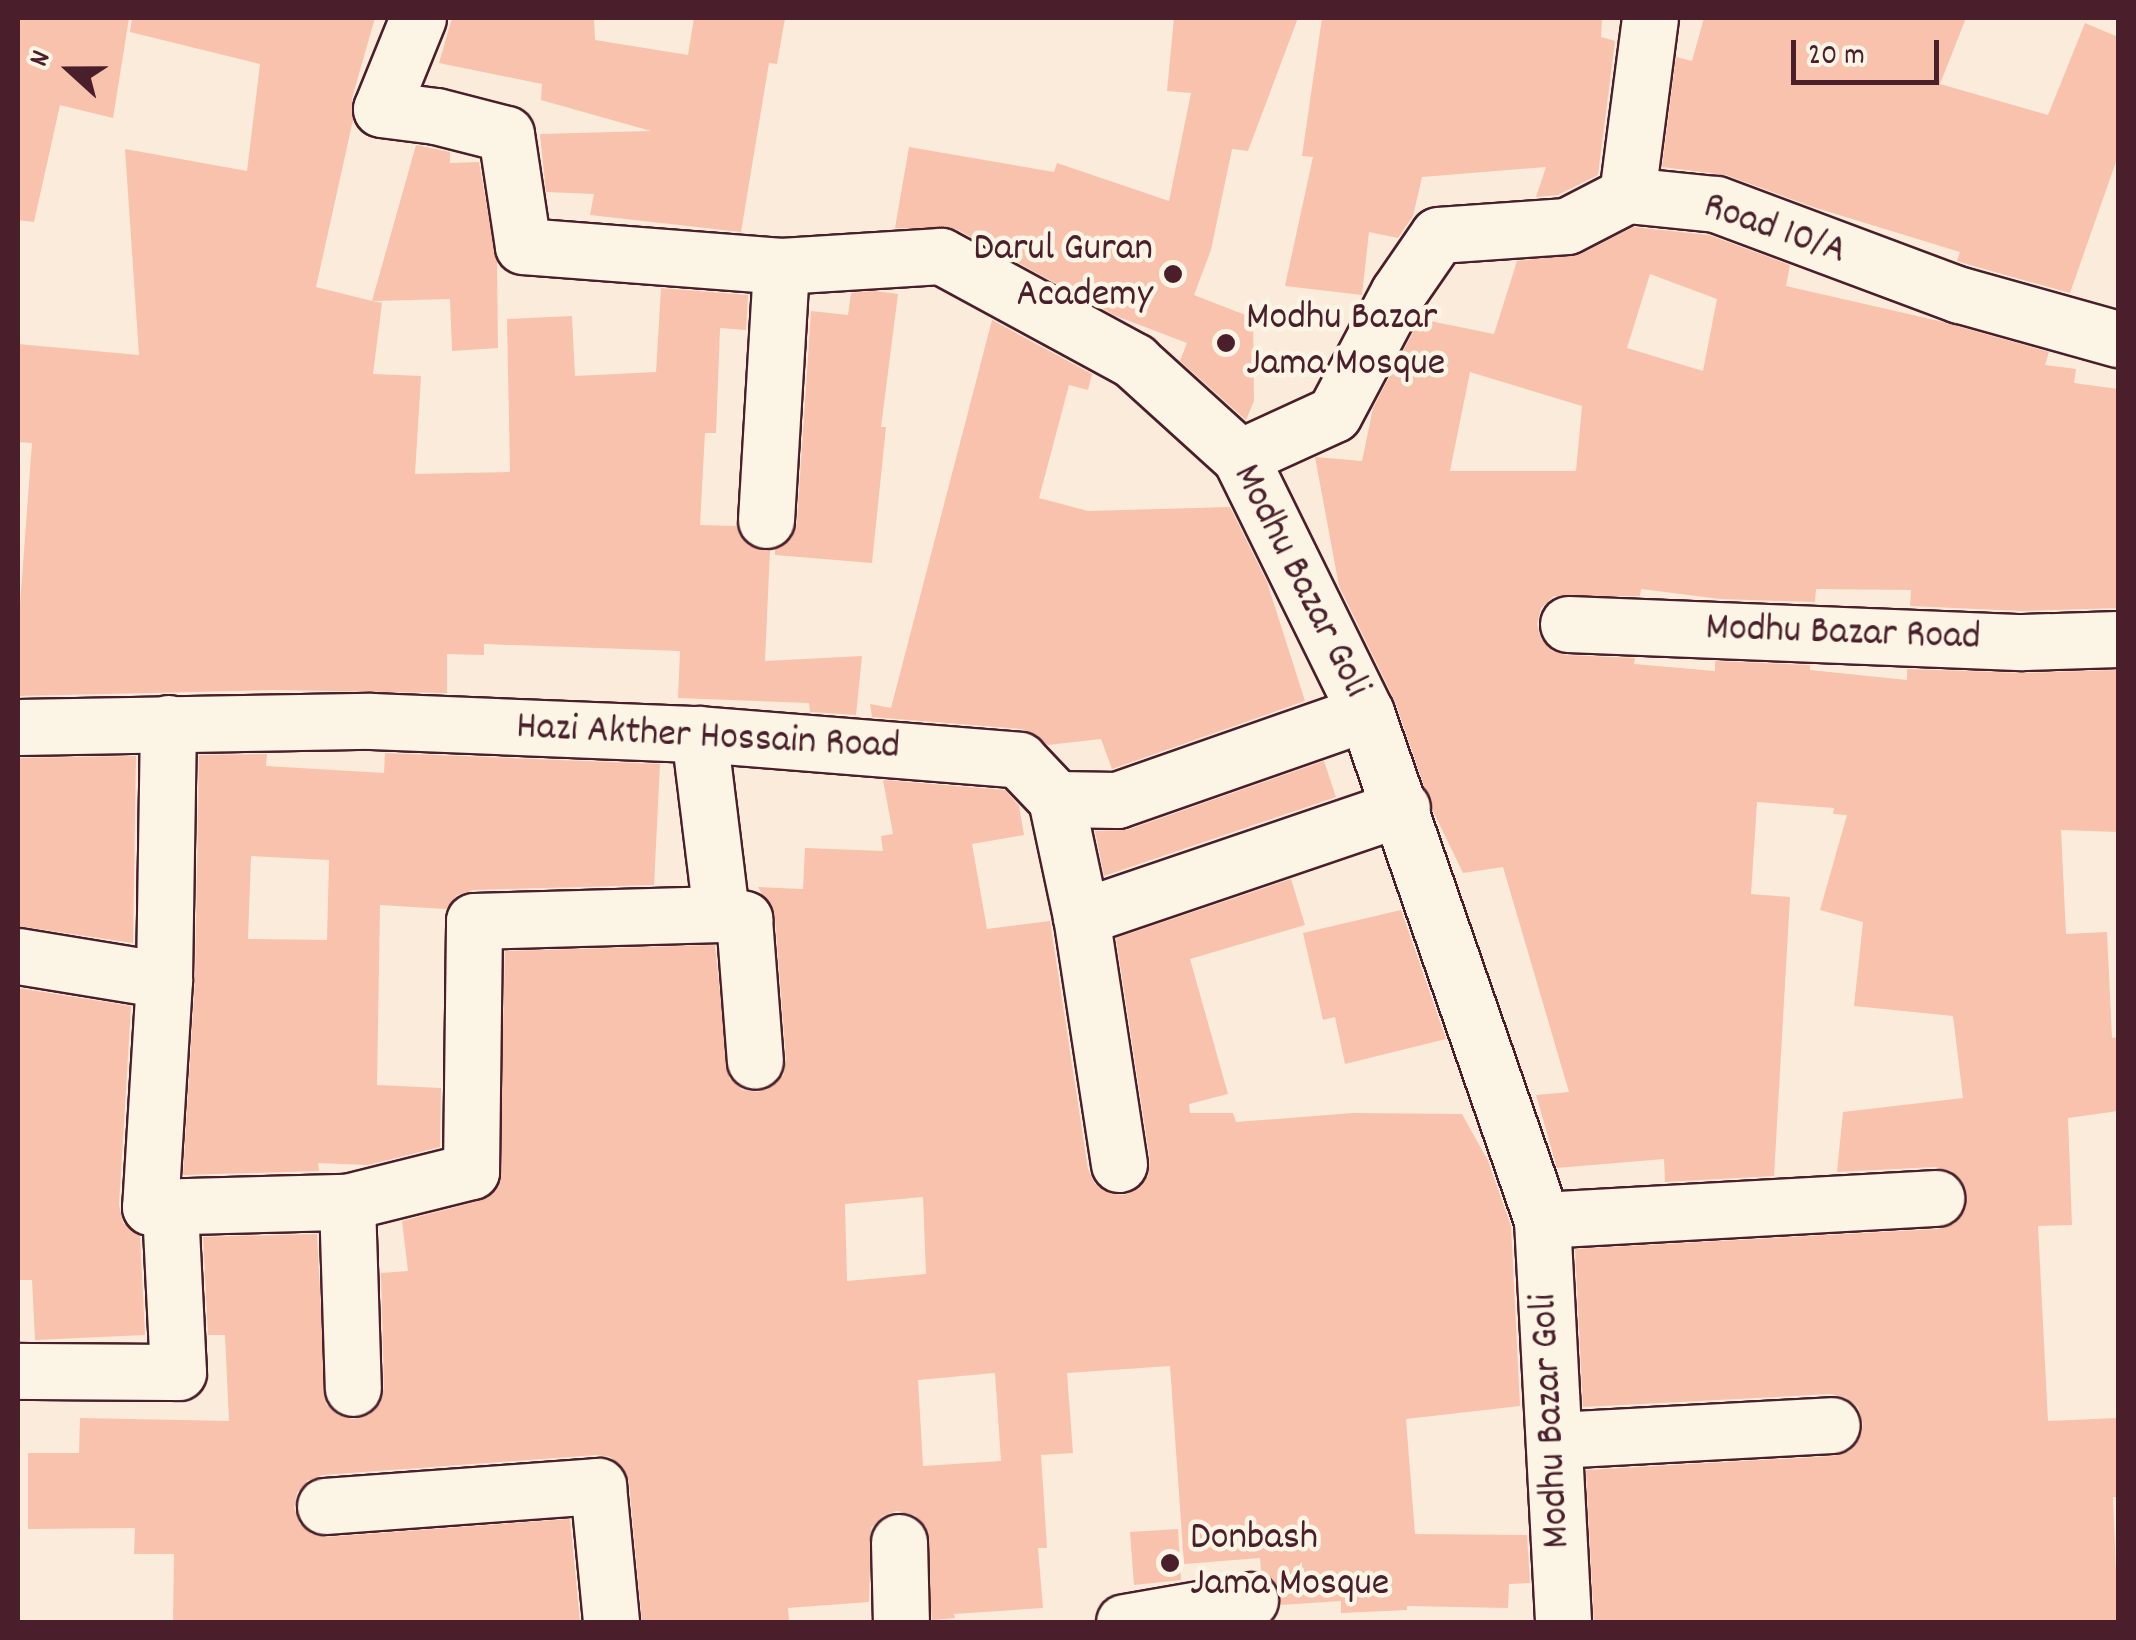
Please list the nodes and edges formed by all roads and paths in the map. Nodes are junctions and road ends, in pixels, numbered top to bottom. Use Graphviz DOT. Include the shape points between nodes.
graph roads {
  1 [pos="418,18"];
  2 [pos="1650,18"];
  3 [pos="1627,195"];
  4 [pos="782,266"];
  5 [pos="2118,339"];
  6 [pos="1240,458"];
  7 [pos="766,520"];
  8 [pos="1568,624"];
  9 [pos="2118,639"];
  10 [pos="1366,713"];
  11 [pos="168,723"];
  12 [pos="18,727"];
  13 [pos="699,734"];
  14 [pos="1056,798"];
  15 [pos="1402,808"];
  16 [pos="721,914"];
  17 [pos="1080,917"];
  18 [pos="18,956"];
  19 [pos="164,980"];
  20 [pos="755,1061"];
  21 [pos="1118,1164"];
  22 [pos="1936,1198"];
  23 [pos="348,1202"];
  24 [pos="170,1209"];
  25 [pos="1542,1220"];
  26 [pos="18,1372"];
  27 [pos="352,1388"];
  28 [pos="1832,1424"];
  29 [pos="1556,1440"];
  30 [pos="326,1506"];
  31 [pos="899,1542"];
  32 [pos="1250,1600"];
  33 [pos="611,1622"];
  34 [pos="901,1622"];
  35 [pos="1124,1622"];
  36 [pos="1563,1622"];
  1 -- 4 [label="street, Modhu Bazar Goli" via="381,109 506,134 523,246"];
  2 -- 3 [label="street"];
  3 -- 5 [label="street, Road 10/A" via="1716,204 1960,295"];
  3 -- 6 [label="street" via="1567,226 1438,235 1398,293 1334,414"];
  4 -- 6 [label="street, Modhu Bazar Goli" via="941,256 1134,361"];
  4 -- 7 [label="street"];
  6 -- 10 [label="street, Modhu Bazar Goli"];
  8 -- 9 [label="street, Modhu Bazar Road" via="2023,642"];
  10 -- 14 [label="street" via="1117,800"];
  10 -- 15 [label="street, Modhu Bazar Goli"];
  11 -- 12 [label="street, Hazi Akther Hossain Road"];
  11 -- 13 [label="street, Hazi Akther Hossain Road" via="371,721"];
  11 -- 19 [label="street"];
  13 -- 14 [label="street, Hazi Akther Hossain Road" via="1018,760"];
  13 -- 16 [label="street"];
  14 -- 17 [label="street"];
  15 -- 17 [label="street"];
  15 -- 25 [label="street, Modhu Bazar Goli"];
  16 -- 20 [label="street" via="744,919"];
  16 -- 23 [label="street" via="474,921 470,1171"];
  17 -- 21 [label="street"];
  18 -- 19 [label="street"];
  19 -- 24 [label="street" via="150,1206"];
  22 -- 25 [label="street"];
  23 -- 24 [label="street"];
  23 -- 27 [label="street"];
  24 -- 26 [label="street" via="178,1372"];
  25 -- 29 [label="street, Modhu Bazar Goli"];
  28 -- 29 [label="street"];
  29 -- 36 [label="street, Modhu Bazar Goli"];
  30 -- 33 [label="street" via="598,1486"];
  31 -- 34 [label="street"];
  32 -- 35 [label="street"];
}
